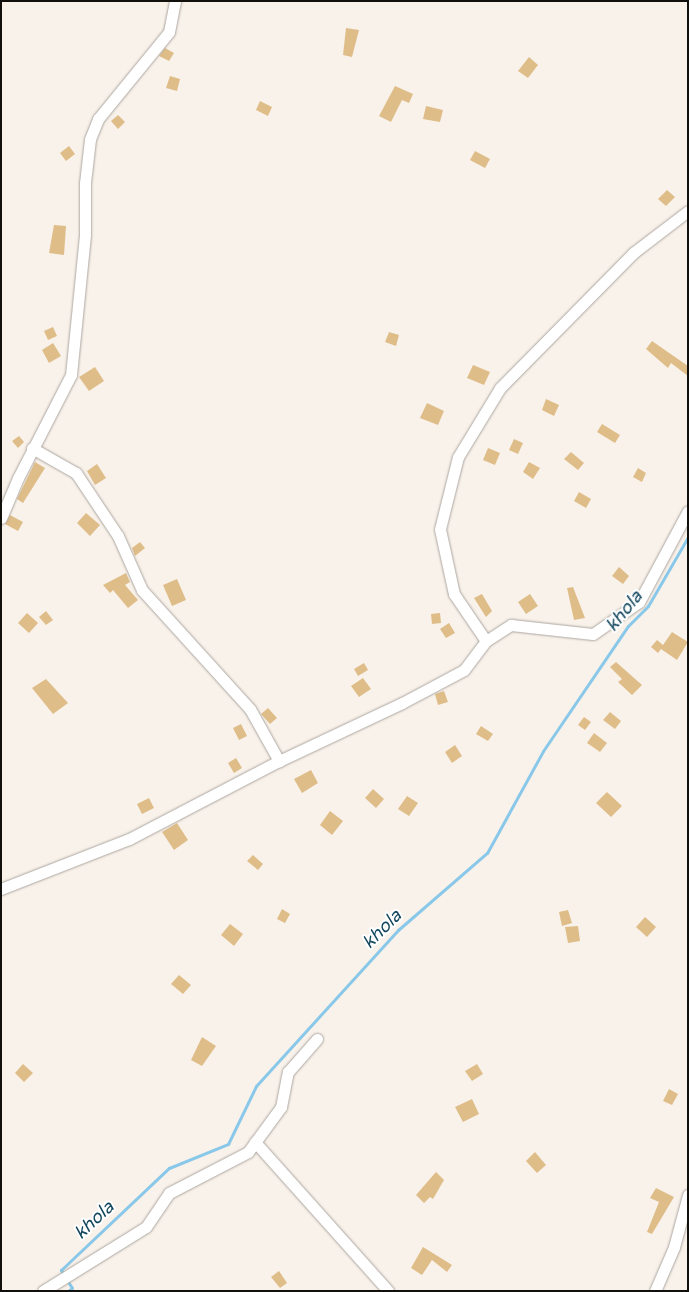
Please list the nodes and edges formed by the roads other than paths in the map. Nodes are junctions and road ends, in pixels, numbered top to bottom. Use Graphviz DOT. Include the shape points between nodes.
graph roads {
  1 [pos="175,1"];
  2 [pos="688,211"];
  3 [pos="32,448"];
  4 [pos="688,511"];
  5 [pos="1,518"];
  6 [pos="486,641"];
  7 [pos="279,761"];
  8 [pos="1,889"];
  9 [pos="317,1039"];
  10 [pos="255,1142"];
  11 [pos="688,1195"];
  12 [pos="43,1291"];
  13 [pos="388,1291"];
  14 [pos="655,1291"];
  1 -- 3 [label="street" via="169,32 98,119 90,140 72,375"];
  2 -- 6 [label="street" via="633,253 611,280 500,388 458,457 440,528 454,594"];
  3 -- 5 [label="street"];
  3 -- 7 [label="street" via="76,474 118,536 142,590 250,709"];
  4 -- 6 [label="street" via="639,602 593,634 511,625"];
  6 -- 7 [label="street" via="464,670"];
  7 -- 8 [label="street" via="129,839"];
  9 -- 10 [label="street" via="288,1072 281,1107"];
  10 -- 12 [label="street" via="248,1152 168,1193 146,1227"];
  10 -- 13 [label="street"];
  11 -- 14 [label="street" via="674,1247"];
}
